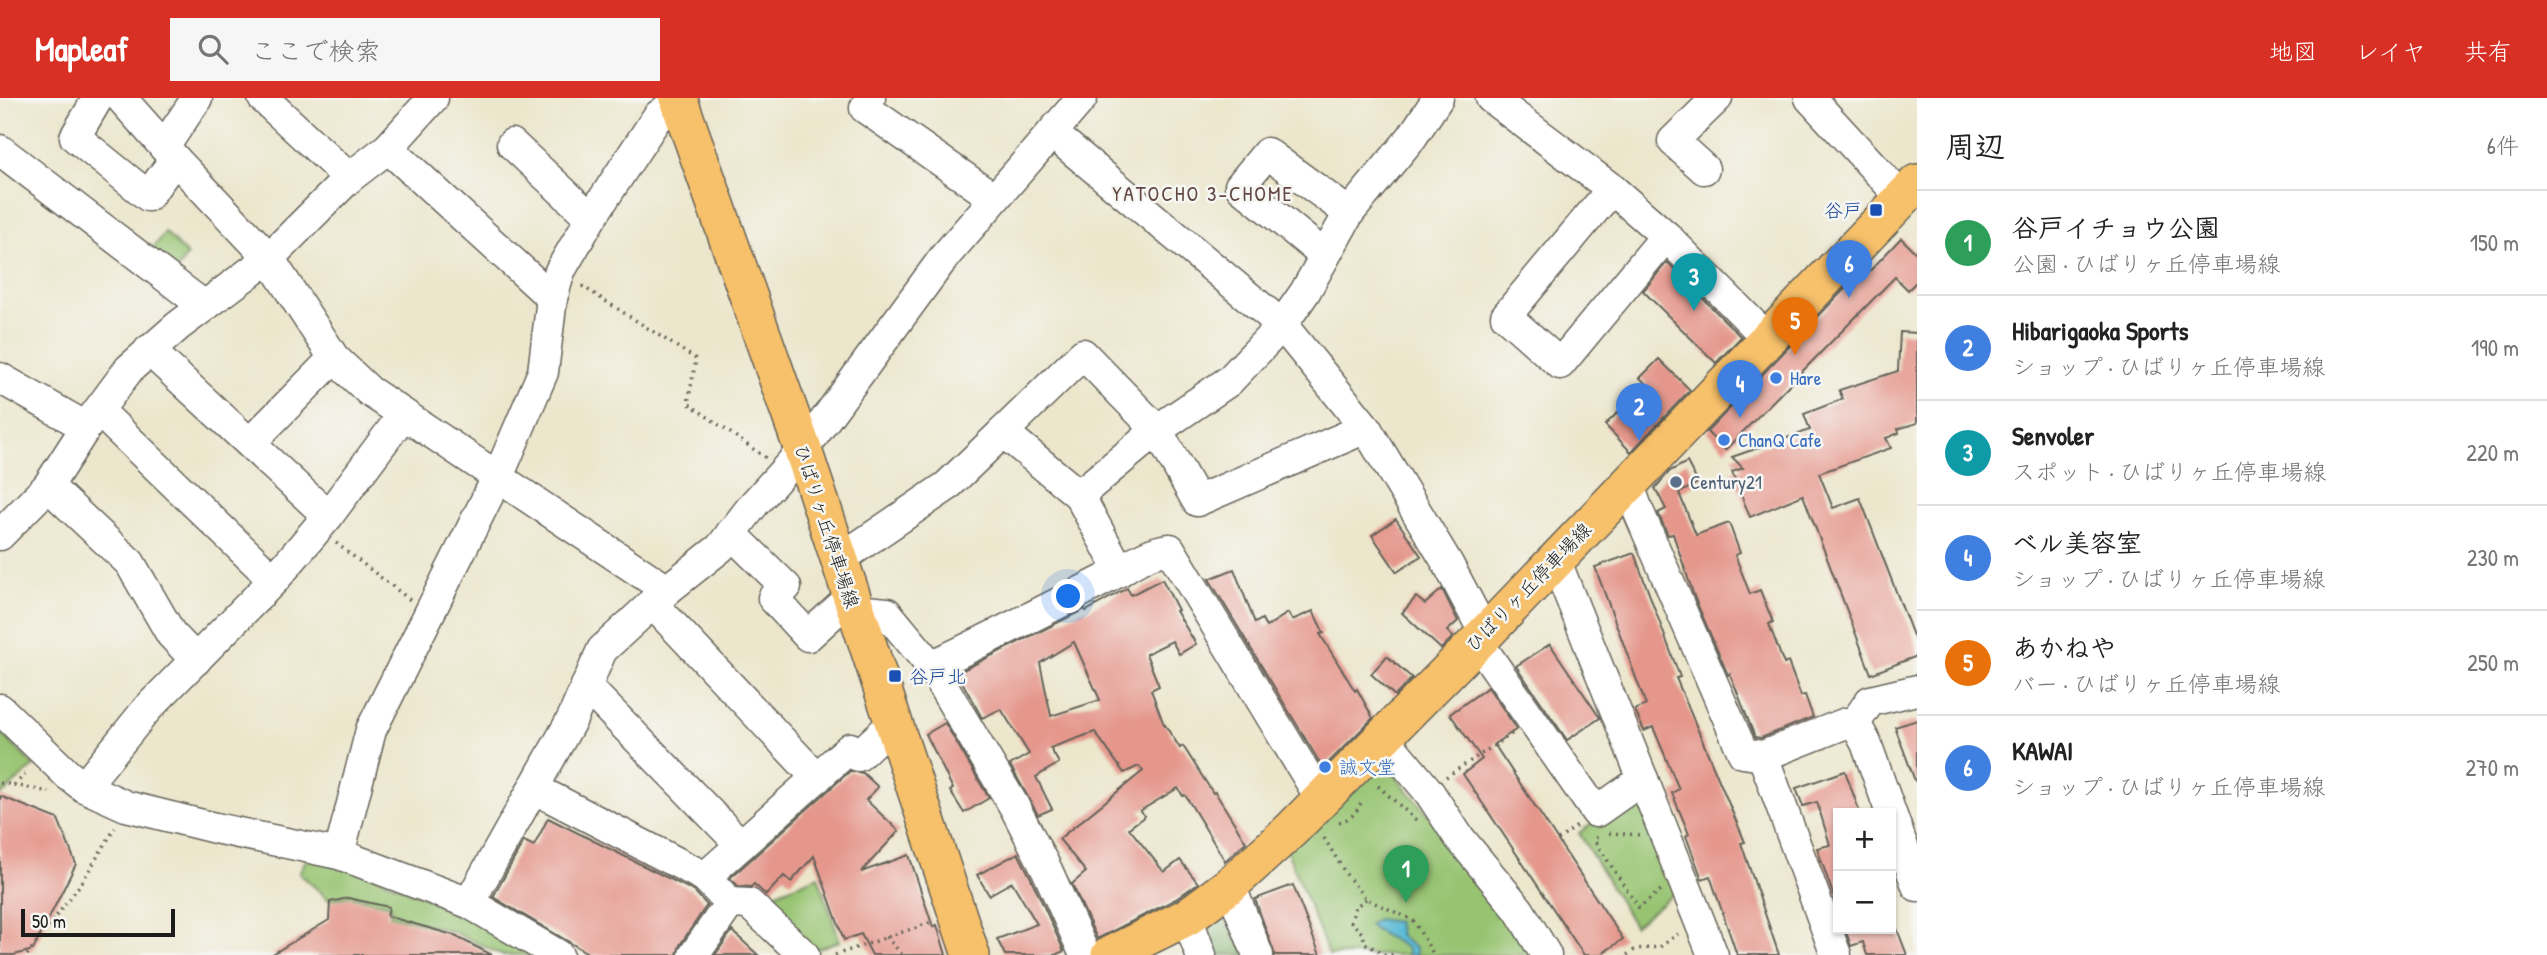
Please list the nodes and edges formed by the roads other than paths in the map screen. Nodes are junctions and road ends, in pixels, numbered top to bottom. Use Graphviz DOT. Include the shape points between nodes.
graph roads {
  1 [pos="98,98"];
  2 [pos="121,98"];
  3 [pos="197,98"];
  4 [pos="263,98"];
  5 [pos="433,98"];
  6 [pos="870,98"];
  7 [pos="1082,98"];
  8 [pos="1438,98"];
  9 [pos="1491,98"];
  10 [pos="1717,98"];
  11 [pos="1810,98"];
  12 [pos="680,99"];
  13 [pos="1052,133"];
  14 [pos="512,144"];
  15 [pos="388,148"];
  16 [pos="0,150"];
  17 [pos="169,153"];
  18 [pos="1704,169"];
  19 [pos="349,178"];
  20 [pos="1612,189"];
  21 [pos="1909,190"];
  22 [pos="994,198"];
  23 [pos="1349,213"];
  24 [pos="591,218"];
  25 [pos="1666,236"];
  26 [pos="1324,255"];
  27 [pos="269,258"];
  28 [pos="556,285"];
  29 [pos="204,306"];
  30 [pos="1282,325"];
  31 [pos="1767,338"];
  32 [pos="149,350"];
  33 [pos="334,358"];
  34 [pos="0,378"];
  35 [pos="403,415"];
  36 [pos="92,419"];
  37 [pos="1366,428"];
  38 [pos="1157,430"];
  39 [pos="1003,432"];
  40 [pos="250,443"];
  41 [pos="793,461"];
  42 [pos="496,478"];
  43 [pos="1628,482"];
  44 [pos="48,486"];
  45 [pos="1079,495"];
  46 [pos="322,522"];
  47 [pos="731,533"];
  48 [pos="0,535"];
  49 [pos="840,559"];
  50 [pos="1555,559"];
  51 [pos="1120,571"];
  52 [pos="274,580"];
  53 [pos="659,597"];
  54 [pos="853,603"];
  55 [pos="1481,638"];
  56 [pos="196,660"];
  57 [pos="931,666"];
  58 [pos="586,685"];
  59 [pos="1917,690"];
  60 [pos="0,709"];
  61 [pos="893,723"];
  62 [pos="1855,723"];
  63 [pos="1382,736"];
  64 [pos="1763,756"];
  65 [pos="817,778"];
  66 [pos="1643,779"];
  67 [pos="84,787"];
  68 [pos="533,788"];
  69 [pos="1321,800"];
  70 [pos="741,845"];
  71 [pos="339,854"];
  72 [pos="705,877"];
  73 [pos="1230,884"];
  74 [pos="1917,886"];
  75 [pos="469,903"];
  76 [pos="730,903"];
  77 [pos="1187,917"];
  78 [pos="558,955"];
  79 [pos="694,955"];
  80 [pos="804,955"];
  81 [pos="971,955"];
  82 [pos="1085,955"];
  83 [pos="1110,955"];
  84 [pos="1201,955"];
  85 [pos="1258,955"];
  86 [pos="1546,955"];
  87 [pos="1713,955"];
  88 [pos="1836,955"];
  1 -- 17 [label="street" via="75,137 148,196"];
  2 -- 17 [label="street"];
  3 -- 17 [label="street"];
  4 -- 19 [label="street"];
  5 -- 15 [label="street"];
  6 -- 22 [label="street" via="865,108"];
  7 -- 13 [label="street"];
  8 -- 23 [label="street"];
  9 -- 20 [label="street"];
  10 -- 18 [label="street" via="1673,141"];
  11 -- 21 [label="street"];
  12 -- 24 [label="street" via="658,116"];
  12 -- 41 [label="main road, ひばりヶ丘停車場線"];
  13 -- 22 [label="street"];
  13 -- 30 [label="street"];
  14 -- 24 [label="street"];
  15 -- 19 [label="street"];
  15 -- 28 [label="street"];
  16 -- 29 [label="street"];
  17 -- 27 [label="street"];
  19 -- 27 [label="street"];
  20 -- 25 [label="street"];
  20 -- 25 [label="street" via="1506,316 1560,364"];
  21 -- 31 [label="main road, ひばりヶ丘停車場線"];
  22 -- 41 [label="street" via="945,256"];
  23 -- 26 [label="street"];
  23 -- 26 [label="street" via="1268,153 1240,186"];
  24 -- 28 [label="street"];
  25 -- 31 [label="street"];
  26 -- 30 [label="street"];
  27 -- 29 [label="street"];
  27 -- 33 [label="street"];
  28 -- 42 [label="street" via="543,372"];
  29 -- 32 [label="street"];
  30 -- 37 [label="street"];
  30 -- 38 [label="street" via="1229,381"];
  31 -- 43 [label="main road, ひばりヶ丘停車場線"];
  32 -- 36 [label="street"];
  32 -- 40 [label="street"];
  33 -- 35 [label="street"];
  33 -- 40 [label="street"];
  34 -- 36 [label="street"];
  35 -- 42 [label="street"];
  35 -- 46 [label="street"];
  36 -- 44 [label="street"];
  36 -- 52 [label="street"];
  37 -- 38 [label="street" via="1197,501"];
  37 -- 55 [label="street" via="1448,564"];
  38 -- 39 [label="street" via="1083,354"];
  38 -- 45 [label="street"];
  39 -- 45 [label="street"];
  39 -- 49 [label="street" via="947,486"];
  40 -- 46 [label="street"];
  41 -- 47 [label="street"];
  41 -- 49 [label="main road, ひばりヶ丘停車場線"];
  42 -- 53 [label="street"];
  42 -- 71 [label="street" via="371,730"];
  43 -- 50 [label="main road, ひばりヶ丘停車場線"];
  43 -- 64 [label="street" via="1736,742 1743,753"];
  44 -- 48 [label="street"];
  44 -- 56 [label="street" via="130,563 171,634"];
  45 -- 51 [label="street"];
  46 -- 52 [label="street"];
  47 -- 53 [label="street" via="720,548"];
  47 -- 54 [label="street" via="786,587 773,598 808,636"];
  49 -- 54 [label="main road, ひばりヶ丘停車場線"];
  50 -- 55 [label="main road, ひばりヶ丘停車場線"];
  50 -- 66 [label="street"];
  51 -- 57 [label="street"];
  51 -- 69 [label="street" via="1156,550 1170,549"];
  52 -- 56 [label="street"];
  53 -- 58 [label="street" via="602,650"];
  53 -- 65 [label="street"];
  54 -- 57 [label="street" via="887,613"];
  54 -- 61 [label="main road, ひばりヶ丘停車場線"];
  55 -- 63 [label="main road, ひばりヶ丘停車場線"];
  55 -- 66 [label="street" via="1596,812"];
  56 -- 67 [label="street" via="147,709"];
  57 -- 82 [label="street" via="1014,806"];
  58 -- 68 [label="street"];
  58 -- 70 [label="street"];
  59 -- 62 [label="street" via="1870,701"];
  60 -- 67 [label="street"];
  61 -- 65 [label="street" via="859,756 850,748"];
  61 -- 81 [label="main road, ひばりヶ丘停車場線"];
  62 -- 64 [label="street"];
  62 -- 74 [label="street"];
  63 -- 69 [label="main road, ひばりヶ丘停車場線"];
  63 -- 86 [label="street" via="1519,910"];
  64 -- 88 [label="street"];
  65 -- 70 [label="street"];
  66 -- 87 [label="street"];
  67 -- 71 [label="street" via="126,806"];
  68 -- 72 [label="street"];
  68 -- 75 [label="street"];
  69 -- 73 [label="main road, ひばりヶ丘停車場線"];
  70 -- 72 [label="street"];
  71 -- 75 [label="street"];
  72 -- 76 [label="street"];
  73 -- 77 [label="main road, ひばりヶ丘停車場線"];
  73 -- 85 [label="street"];
  75 -- 78 [label="street"];
  76 -- 79 [label="street"];
  76 -- 80 [label="street" via="749,905"];
  77 -- 83 [label="main road, ひばりヶ丘停車場線"];
  77 -- 84 [label="street"];
}
